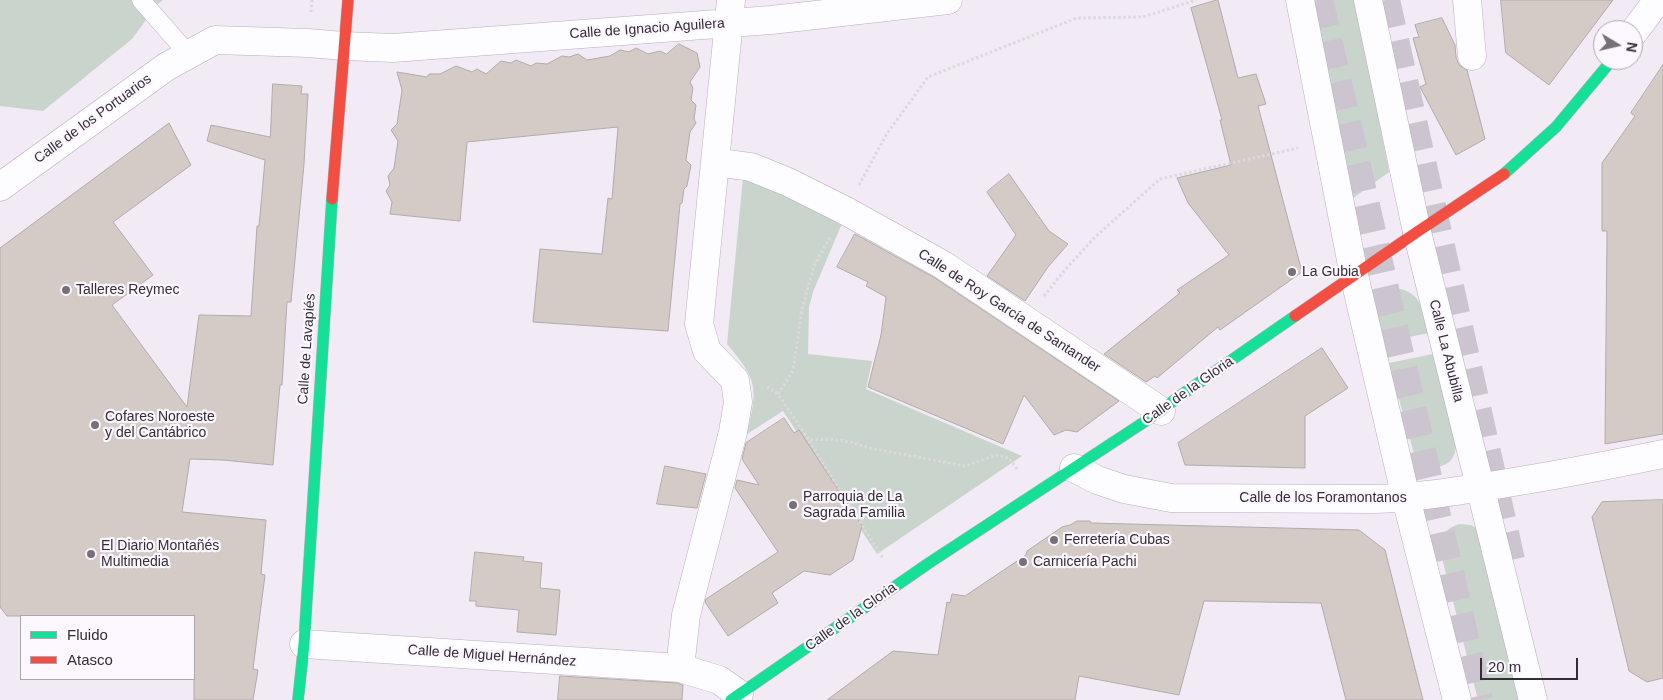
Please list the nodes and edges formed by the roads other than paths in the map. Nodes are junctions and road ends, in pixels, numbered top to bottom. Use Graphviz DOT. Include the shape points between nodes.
graph roads {
  1 [pos="141,0"];
  2 [pos="348,0"];
  3 [pos="948,0"];
  4 [pos="1300,0"];
  5 [pos="1368,0"];
  6 [pos="1468,0"];
  7 [pos="1658,0"];
  8 [pos="730,12"];
  9 [pos="1643,20"];
  10 [pos="344,46"];
  11 [pos="189,55"];
  12 [pos="1472,56"];
  13 [pos="1604,70"];
  14 [pos="715,162"];
  15 [pos="0,186"];
  16 [pos="1417,232"];
  17 [pos="1354,275"];
  18 [pos="1161,411"];
  19 [pos="1663,454"];
  20 [pos="1074,468"];
  21 [pos="1479,487"];
  22 [pos="1406,498"];
  23 [pos="304,644"];
  24 [pos="680,668"];
  25 [pos="735,697"];
  26 [pos="298,700"];
  27 [pos="1457,700"];
  28 [pos="1533,700"];
  1 -- 11 [label="lane"];
  2 -- 10 [label="street, Calle de Lavapiés"];
  3 -- 8 [label="street, Calle de Ignacio Aguilera"];
  4 -- 17 [label="street"];
  5 -- 16 [label="street, Calle La Abubilla"];
  6 -- 12 [label="street"];
  7 -- 9 [label="street"];
  8 -- 10 [label="street, Calle de Ignacio Aguilera" via="393,48"];
  8 -- 14 [label="street"];
  10 -- 11 [label="street, Calle de los Portuarios" via="215,40"];
  10 -- 23 [label="street, Calle de Lavapiés" via="330,211"];
  11 -- 15 [label="street, Calle de los Portuarios" via="166,67"];
  13 -- 16 [label="street, Calle de la Gloria" via="1556,127 1506,173"];
  14 -- 18 [label="street, Calle de Roy García de Santander" via="751,167 788,182 943,265"];
  14 -- 24 [label="street" via="699,324 707,351 734,380 738,402 686,615"];
  16 -- 17 [label="street, Calle de la Gloria"];
  16 -- 21 [label="street, Calle La Abubilla"];
  17 -- 18 [label="street, Calle de la Gloria"];
  17 -- 22 [label="street"];
  18 -- 20 [label="street, Calle de la Gloria"];
  19 -- 21 [label="street, Calle de los Foramontanos"];
  20 -- 22 [label="street, Calle de los Foramontanos" via="1096,480 1124,489 1171,498"];
  20 -- 25 [label="street, Calle de la Gloria"];
  21 -- 22 [label="street, Calle de los Foramontanos"];
  21 -- 28 [label="street, Calle La Abubilla"];
  22 -- 27 [label="street"];
  23 -- 24 [label="street, Calle de Miguel Hernández"];
  23 -- 26 [label="street, Calle de Lavapiés"];
  24 -- 25 [label="street, Calle de la Gloria" via="719,680"];
}
